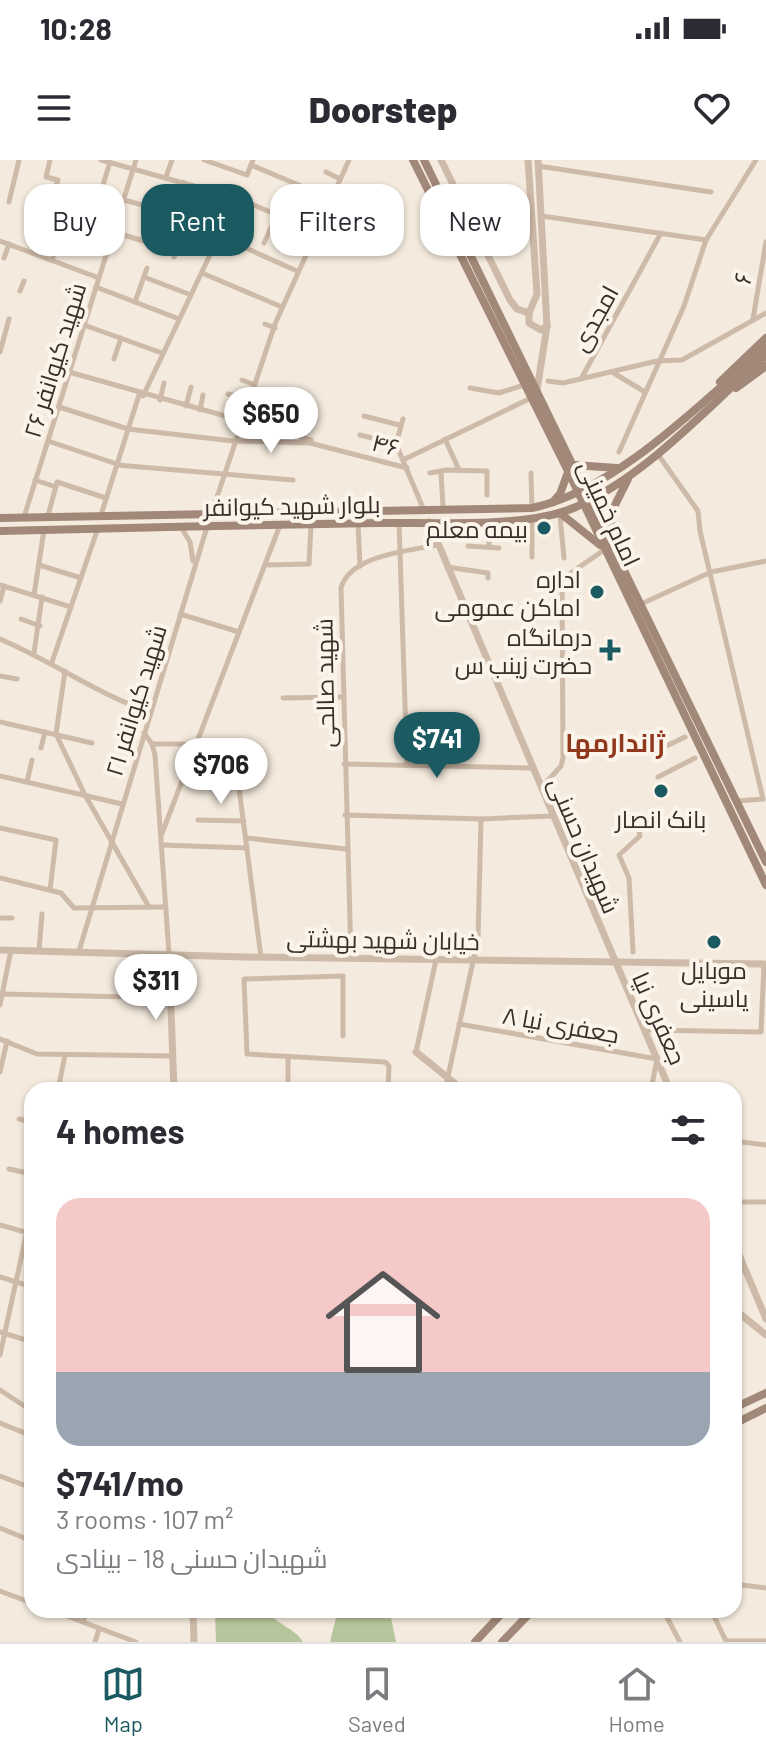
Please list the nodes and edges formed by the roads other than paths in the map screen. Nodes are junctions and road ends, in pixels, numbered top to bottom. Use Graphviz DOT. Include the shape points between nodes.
graph roads {
  1 [pos="19,160"];
  2 [pos="50,160"];
  3 [pos="101,160"];
  4 [pos="136,160"];
  5 [pos="172,160"];
  6 [pos="204,160"];
  7 [pos="349,160"];
  8 [pos="413,160"];
  9 [pos="424,160"];
  10 [pos="441,160"];
  11 [pos="528,160"];
  12 [pos="756,160"];
  13 [pos="110,162"];
  14 [pos="121,162"];
  15 [pos="252,162"];
  16 [pos="538,163"];
  17 [pos="134,168"];
  18 [pos="326,172"];
  19 [pos="166,177"];
  20 [pos="340,179"];
  21 [pos="183,182"];
  22 [pos="57,184"];
  23 [pos="103,184"];
  24 [pos="190,184"];
  25 [pos="297,184"];
  26 [pos="338,184"];
  27 [pos="711,192"];
  28 [pos="125,197"];
  29 [pos="9,202"];
  30 [pos="542,216"];
  31 [pos="270,230"];
  32 [pos="661,233"];
  33 [pos="706,240"];
  34 [pos="0,241"];
  35 [pos="766,242"];
  36 [pos="264,243"];
  37 [pos="9,244"];
  38 [pos="254,252"];
  39 [pos="53,256"];
  40 [pos="106,256"];
  41 [pos="210,256"];
  42 [pos="304,256"];
  43 [pos="4,258"];
  44 [pos="52,260"];
  45 [pos="147,268"];
  46 [pos="297,271"];
  47 [pos="202,273"];
  48 [pos="144,277"];
  49 [pos="99,278"];
  50 [pos="24,281"];
  51 [pos="96,287"];
  52 [pos="20,291"];
  53 [pos="191,295"];
  54 [pos="135,302"];
  55 [pos="282,307"];
  56 [pos="529,313"];
  57 [pos="766,313"];
  58 [pos="9,319"];
  59 [pos="179,319"];
  60 [pos="753,320"];
  61 [pos="265,324"];
  62 [pos="84,325"];
  63 [pos="3,326"];
  64 [pos="547,326"];
  65 [pos="275,328"];
  66 [pos="121,338"];
  67 [pos="766,338"];
  68 [pos="766,347"];
  69 [pos="0,352"];
  70 [pos="162,354"];
  71 [pos="766,356"];
  72 [pos="114,359"];
  73 [pos="657,361"];
  74 [pos="766,366"];
  75 [pos="610,371"];
  76 [pos="69,372"];
  77 [pos="581,379"];
  78 [pos="242,380"];
  79 [pos="548,381"];
  80 [pos="529,382"];
  81 [pos="164,383"];
  82 [pos="253,384"];
  83 [pos="191,387"];
  84 [pos="470,388"];
  85 [pos="645,392"];
  86 [pos="718,393"];
  87 [pos="228,394"];
  88 [pos="534,394"];
  89 [pos="141,395"];
  90 [pos="203,395"];
  91 [pos="248,399"];
  92 [pos="160,400"];
  93 [pos="186,406"];
  94 [pos="59,407"];
  95 [pos="200,410"];
  96 [pos="298,410"];
  97 [pos="364,416"];
  98 [pos="403,419"];
  99 [pos="240,420"];
  100 [pos="399,425"];
  101 [pos="128,429"];
  102 [pos="282,432"];
  103 [pos="360,435"];
  104 [pos="299,439"];
  105 [pos="445,439"];
  106 [pos="48,441"];
  107 [pos="233,441"];
  108 [pos="396,444"];
  109 [pos="619,452"];
  110 [pos="657,453"];
  111 [pos="403,460"];
  112 [pos="117,464"];
  113 [pos="407,468"];
  114 [pos="571,468"];
  115 [pos="622,468"];
  116 [pos="459,470"];
  117 [pos="441,472"];
  118 [pos="430,473"];
  119 [pos="531,473"];
  120 [pos="631,474"];
  121 [pos="222,476"];
  122 [pos="35,480"];
  123 [pos="293,480"];
  124 [pos="56,487"];
  125 [pos="582,491"];
  126 [pos="487,495"];
  127 [pos="106,498"];
  128 [pos="587,502"];
  129 [pos="551,504"];
  130 [pos="443,507"];
  131 [pos="423,508"];
  132 [pos="532,508"];
  133 [pos="212,512"];
  134 [pos="560,513"];
  135 [pos="101,515"];
  136 [pos="48,516"];
  137 [pos="24,517"];
  138 [pos="0,518"];
  139 [pos="532,518"];
  140 [pos="489,520"];
  141 [pos="399,522"];
  142 [pos="429,522"];
  143 [pos="358,523"];
  144 [pos="311,524"];
  145 [pos="281,525"];
  146 [pos="181,527"];
  147 [pos="207,527"];
  148 [pos="98,528"];
  149 [pos="44,530"];
  150 [pos="0,531"];
  151 [pos="608,538"];
  152 [pos="437,545"];
  153 [pos="468,546"];
  154 [pos="489,547"];
  155 [pos="499,548"];
  156 [pos="604,550"];
  157 [pos="400,553"];
  158 [pos="532,557"];
  159 [pos="564,558"];
  160 [pos="766,561"];
  161 [pos="39,565"];
  162 [pos="266,565"];
  163 [pos="360,566"];
  164 [pos="446,567"];
  165 [pos="193,570"];
  166 [pos="711,572"];
  167 [pos="81,578"];
  168 [pos="488,578"];
  169 [pos="2,586"];
  170 [pos="34,595"];
  171 [pos="42,597"];
  172 [pos="0,604"];
  173 [pos="640,605"];
  174 [pos="71,607"];
  175 [pos="180,614"];
  176 [pos="21,619"];
  177 [pos="40,626"];
  178 [pos="239,632"];
  179 [pos="0,639"];
  180 [pos="34,653"];
  181 [pos="52,662"];
  182 [pos="65,671"];
  183 [pos="0,676"];
  184 [pos="17,679"];
  185 [pos="342,697"];
  186 [pos="283,698"];
  187 [pos="150,712"];
  188 [pos="0,722"];
  189 [pos="45,732"];
  190 [pos="144,733"];
  191 [pos="56,734"];
  192 [pos="685,737"];
  193 [pos="92,743"];
  194 [pos="152,744"];
  195 [pos="184,744"];
  196 [pos="563,744"];
  197 [pos="588,744"];
  198 [pos="41,748"];
  199 [pos="195,748"];
  200 [pos="654,752"];
  201 [pos="695,758"];
  202 [pos="32,760"];
  203 [pos="344,764"];
  204 [pos="407,765"];
  205 [pos="531,768"];
  206 [pos="0,776"];
  207 [pos="658,777"];
  208 [pos="27,782"];
  209 [pos="540,789"];
  210 [pos="85,795"];
  211 [pos="765,799"];
  212 [pos="736,801"];
  213 [pos="122,804"];
  214 [pos="345,815"];
  215 [pos="551,816"];
  216 [pos="481,819"];
  217 [pos="198,820"];
  218 [pos="244,821"];
  219 [pos="638,824"];
  220 [pos="0,828"];
  221 [pos="161,836"];
  222 [pos="246,838"];
  223 [pos="111,841"];
  224 [pos="162,845"];
  225 [pos="247,848"];
  226 [pos="346,849"];
  227 [pos="766,862"];
  228 [pos="0,878"];
  229 [pos="766,885"];
  230 [pos="50,890"];
  231 [pos="149,907"];
  232 [pos="165,907"];
  233 [pos="92,909"];
  234 [pos="42,914"];
  235 [pos="0,918"];
  236 [pos="12,918"];
  237 [pos="0,950"];
  238 [pos="11,950"];
  239 [pos="39,950"];
  240 [pos="79,951"];
  241 [pos="633,952"];
  242 [pos="169,954"];
  243 [pos="261,957"];
  244 [pos="347,958"];
  245 [pos="436,959"];
  246 [pos="472,960"];
  247 [pos="613,962"];
  248 [pos="765,964"];
  249 [pos="343,976"];
  250 [pos="3,994"];
  251 [pos="171,998"];
  252 [pos="0,1005"];
  253 [pos="459,1024"];
  254 [pos="644,1030"];
  255 [pos="343,1036"];
  256 [pos="4,1040"];
  257 [pos="416,1052"];
  258 [pos="65,1055"];
  259 [pos="173,1056"];
  260 [pos="288,1059"];
  261 [pos="657,1059"];
  262 [pos="0,1072"];
  263 [pos="448,1078"];
  264 [pos="60,1082"];
  265 [pos="174,1082"];
  266 [pos="288,1082"];
  267 [pos="388,1082"];
  268 [pos="447,1082"];
  269 [pos="453,1082"];
  270 [pos="653,1082"];
  271 [pos="667,1082"];
  272 [pos="19,1119"];
  273 [pos="24,1120"];
  274 [pos="742,1142"];
  275 [pos="766,1145"];
  276 [pos="9,1169"];
  277 [pos="24,1172"];
  278 [pos="743,1202"];
  279 [pos="766,1202"];
  280 [pos="0,1225"];
  281 [pos="24,1232"];
  282 [pos="24,1251"];
  283 [pos="742,1262"];
  284 [pos="0,1277"];
  285 [pos="16,1281"];
  286 [pos="24,1284"];
  287 [pos="742,1316"];
  288 [pos="766,1319"];
  289 [pos="2,1332"];
  290 [pos="766,1335"];
  291 [pos="24,1339"];
  292 [pos="0,1355"];
  293 [pos="0,1390"];
  294 [pos="765,1393"];
  295 [pos="742,1404"];
  296 [pos="24,1406"];
  297 [pos="766,1408"];
  298 [pos="742,1420"];
  299 [pos="0,1423"];
  300 [pos="24,1433"];
  301 [pos="0,1476"];
  302 [pos="24,1485"];
  303 [pos="0,1528"];
  304 [pos="24,1538"];
  305 [pos="742,1585"];
  306 [pos="766,1588"];
  307 [pos="0,1591"];
  308 [pos="24,1600"];
  309 [pos="72,1618"];
  310 [pos="84,1618"];
  311 [pos="193,1618"];
  312 [pos="498,1618"];
  313 [pos="525,1618"];
  314 [pos="667,1618"];
  315 [pos="715,1618"];
  316 [pos="83,1622"];
  317 [pos="99,1629"];
  318 [pos="726,1641"];
  319 [pos="766,1641"];
  320 [pos="95,1642"];
  321 [pos="136,1642"];
  322 [pos="194,1642"];
  323 [pos="475,1642"];
  324 [pos="502,1642"];
  325 [pos="680,1642"];
  1 -- 29 [label="street"];
  2 -- 22 [label="street" via="46,177 58,180"];
  3 -- 13 [label="street"];
  4 -- 17 [label="street, شهید کیوانفر ۲۶"];
  5 -- 19 [label="street"];
  6 -- 15 [label="street" via="247,175"];
  7 -- 20 [label="street"];
  8 -- 80 [label="main road, امام خمینی"];
  9 -- 80 [label="main road, امام خمینی"];
  10 -- 56 [label="street" via="510,300"];
  11 -- 56 [label="street" via="537,294"];
  12 -- 33 [label="street"];
  13 -- 14 [label="street"];
  13 -- 23 [label="street"];
  14 -- 17 [label="street"];
  15 -- 25 [label="street"];
  16 -- 27 [label="street"];
  16 -- 30 [label="street"];
  17 -- 19 [label="street"];
  17 -- 28 [label="street, شهید کیوانفر ۲۶"];
  18 -- 20 [label="street"];
  19 -- 21 [label="street"];
  20 -- 26 [label="street"];
  21 -- 24 [label="street"];
  30 -- 32 [label="street"];
  30 -- 64 [label="street"];
  31 -- 36 [label="street"];
  32 -- 33 [label="street"];
  32 -- 77 [label="street, امجدی"];
  33 -- 73 [label="street" via="684,306"];
  34 -- 37 [label="street"];
  35 -- 60 [label="street, ۶"];
  37 -- 43 [label="street"];
  37 -- 44 [label="street"];
  38 -- 46 [label="street"];
  39 -- 44 [label="street"];
  40 -- 49 [label="street, شهید کیوانفر ۲۶"];
  41 -- 47 [label="street"];
  42 -- 46 [label="street"];
  44 -- 49 [label="street"];
  45 -- 48 [label="street"];
  46 -- 55 [label="street"];
  47 -- 53 [label="street"];
  47 -- 55 [label="street"];
  48 -- 53 [label="street"];
  48 -- 54 [label="street"];
  49 -- 51 [label="street, شهید کیوانفر ۲۶"];
  50 -- 52 [label="street"];
  51 -- 54 [label="street"];
  51 -- 62 [label="street, شهید کیوانفر ۲۶"];
  53 -- 59 [label="street"];
  54 -- 59 [label="street"];
  55 -- 65 [label="street"];
  56 -- 64 [label="street" via="534,328"];
  57 -- 60 [label="street"];
  58 -- 63 [label="street"];
  59 -- 70 [label="street"];
  60 -- 73 [label="street" via="682,360"];
  61 -- 65 [label="street"];
  62 -- 66 [label="street"];
  62 -- 76 [label="street, شهید کیوانفر ۲۶"];
  63 -- 69 [label="street"];
  64 -- 88 [label="street"];
  65 -- 82 [label="street"];
  66 -- 70 [label="street"];
  66 -- 72 [label="street"];
  67 -- 86 [label="main road" via="726,373"];
  68 -- 86 [label="main road"];
  70 -- 89 [label="street"];
  71 -- 86 [label="main road"];
  73 -- 75 [label="street"];
  73 -- 85 [label="street"];
  74 -- 86 [label="main road"];
  75 -- 77 [label="street"];
  75 -- 85 [label="street"];
  76 -- 89 [label="street"];
  76 -- 94 [label="street, شهید کیوانفر ۲۶"];
  77 -- 79 [label="street"];
  78 -- 82 [label="street"];
  80 -- 84 [label="street" via="499,393"];
  80 -- 88 [label="main road, امام خمینی"];
  81 -- 92 [label="street"];
  82 -- 91 [label="street"];
  83 -- 93 [label="street"];
  85 -- 109 [label="street"];
  86 -- 110 [label="main road, بلوار شهید کیوانفر"];
  86 -- 115 [label="main road, بلوار شهید کیوانفر"];
  87 -- 91 [label="street"];
  88 -- 105 [label="street"];
  88 -- 114 [label="main road, امام خمینی"];
  89 -- 92 [label="street"];
  89 -- 101 [label="street"];
  90 -- 95 [label="street"];
  91 -- 99 [label="street"];
  92 -- 93 [label="street"];
  93 -- 95 [label="street"];
  94 -- 101 [label="street"];
  94 -- 106 [label="street, شهید کیوانفر ۲۶"];
  95 -- 99 [label="street"];
  96 -- 102 [label="street" via="288,407"];
  97 -- 100 [label="street"];
  98 -- 100 [label="street"];
  99 -- 102 [label="street"];
  99 -- 107 [label="street"];
  100 -- 108 [label="street"];
  101 -- 107 [label="street"];
  101 -- 112 [label="street"];
  102 -- 104 [label="street"];
  103 -- 108 [label="street"];
  104 -- 107 [label="street"];
  104 -- 113 [label="street, ۴۶"];
  105 -- 111 [label="street"];
  105 -- 116 [label="street"];
  106 -- 112 [label="street"];
  106 -- 122 [label="street, شهید کیوانفر ۲۶"];
  107 -- 121 [label="street"];
  108 -- 111 [label="street"];
  110 -- 120 [label="main road, بلوار شهید کیوانفر"];
  110 -- 166 [label="street" via="698,511"];
  111 -- 113 [label="street"];
  112 -- 121 [label="street"];
  112 -- 127 [label="street"];
  113 -- 131 [label="street"];
  114 -- 115 [label="main road"];
  114 -- 125 [label="main road, امام خمینی"];
  114 -- 129 [label="main road"];
  115 -- 125 [label="main road, بلوار شهید کیوانفر"];
  116 -- 117 [label="street"];
  116 -- 126 [label="street" via="487,471"];
  117 -- 118 [label="street"];
  117 -- 130 [label="street"];
  119 -- 132 [label="street"];
  120 -- 128 [label="main road, بلوار شهید کیوانفر"];
  120 -- 151 [label="main road" via="614,507"];
  121 -- 123 [label="street"];
  121 -- 133 [label="street"];
  122 -- 124 [label="street"];
  122 -- 137 [label="street, شهید کیوانفر ۲۶"];
  124 -- 127 [label="street" via="57,482"];
  124 -- 136 [label="street"];
  125 -- 128 [label="main road, امام خمینی"];
  125 -- 129 [label="main road, بلوار شهید کیوانفر"];
  127 -- 135 [label="street"];
  128 -- 134 [label="main road, بلوار شهید کیوانفر"];
  128 -- 151 [label="main road, امام خمینی"];
  128 -- 156 [label="main road, امام خمینی"];
  129 -- 132 [label="main road, بلوار شهید کیوانفر"];
  130 -- 131 [label="main road, بلوار شهید کیوانفر"];
  130 -- 132 [label="main road, بلوار شهید کیوانفر"];
  131 -- 133 [label="main road, بلوار شهید کیوانفر"];
  131 -- 142 [label="main road"];
  133 -- 135 [label="main road, بلوار شهید کیوانفر"];
  134 -- 139 [label="main road, بلوار شهید کیوانفر"];
  134 -- 156 [label="main road"];
  134 -- 159 [label="street"];
  135 -- 136 [label="main road, بلوار شهید کیوانفر"];
  136 -- 137 [label="main road, بلوار شهید کیوانفر"];
  137 -- 138 [label="main road, بلوار شهید کیوانفر"];
  139 -- 140 [label="main road, بلوار شهید کیوانفر"];
  139 -- 158 [label="street"];
  140 -- 142 [label="main road, بلوار شهید کیوانفر"];
  140 -- 154 [label="street"];
  141 -- 142 [label="main road, بلوار شهید کیوانفر"];
  141 -- 143 [label="main road, بلوار شهید کیوانفر"];
  141 -- 157 [label="street"];
  142 -- 152 [label="street, شهیدان حسنی"];
  143 -- 144 [label="main road, بلوار شهید کیوانفر"];
  143 -- 163 [label="street"];
  144 -- 145 [label="main road, بلوار شهید کیوانفر"];
  144 -- 162 [label="street" via="309,564"];
  145 -- 147 [label="main road, بلوار شهید کیوانفر"];
  145 -- 162 [label="street"];
  146 -- 147 [label="main road, بلوار شهید کیوانفر"];
  146 -- 148 [label="main road, بلوار شهید کیوانفر"];
  146 -- 165 [label="street" via="193,548"];
  147 -- 165 [label="street, شهید کیوانفر ۲۱"];
  148 -- 149 [label="main road, بلوار شهید کیوانفر"];
  148 -- 167 [label="street"];
  149 -- 150 [label="main road, بلوار شهید کیوانفر"];
  149 -- 161 [label="street"];
  151 -- 173 [label="main road, امام خمینی"];
  152 -- 157 [label="street"];
  152 -- 164 [label="street, شهیدان حسنی"];
  153 -- 154 [label="street"];
  154 -- 155 [label="street"];
  156 -- 196 [label="street" via="562,579"];
  156 -- 229 [label="main road, امام خمینی"];
  157 -- 163 [label="street"];
  157 -- 204 [label="street"];
  160 -- 166 [label="street"];
  161 -- 167 [label="street"];
  161 -- 170 [label="street"];
  162 -- 178 [label="street"];
  163 -- 185 [label="street, شهید صالحی" via="341,588"];
  164 -- 168 [label="street" via="488,573"];
  164 -- 205 [label="street, شهیدان حسنی"];
  165 -- 175 [label="street, شهید کیوانفر ۲۱"];
  166 -- 173 [label="street"];
  166 -- 211 [label="street"];
  167 -- 174 [label="street"];
  169 -- 170 [label="street"];
  169 -- 172 [label="street"];
  170 -- 171 [label="street"];
  171 -- 174 [label="street"];
  171 -- 177 [label="street"];
  173 -- 212 [label="main road, امام خمینی"];
  174 -- 181 [label="street"];
  175 -- 178 [label="street"];
  175 -- 187 [label="street, شهید کیوانفر ۲۱"];
  176 -- 177 [label="street"];
  177 -- 180 [label="street"];
  178 -- 199 [label="street"];
  179 -- 180 [label="street"];
  180 -- 181 [label="street"];
  181 -- 182 [label="street"];
  182 -- 187 [label="street"];
  182 -- 191 [label="street"];
  183 -- 184 [label="street"];
  185 -- 186 [label="street"];
  185 -- 203 [label="street, شهید صالحی"];
  187 -- 190 [label="street, شهید کیوانفر ۲۱"];
  188 -- 189 [label="street"];
  189 -- 191 [label="street"];
  189 -- 198 [label="street"];
  190 -- 194 [label="street"];
  190 -- 213 [label="street, شهید کیوانفر ۲۱"];
  191 -- 193 [label="street"];
  191 -- 210 [label="street"];
  192 -- 200 [label="street"];
  194 -- 195 [label="street"];
  194 -- 221 [label="street"];
  196 -- 197 [label="street"];
  196 -- 209 [label="street" via="561,766"];
  199 -- 218 [label="street" via="233,767"];
  199 -- 221 [label="street"];
  201 -- 207 [label="street"];
  202 -- 208 [label="street"];
  203 -- 204 [label="street"];
  203 -- 214 [label="street, شهید صالحی"];
  204 -- 205 [label="street"];
  205 -- 209 [label="street, شهیدان حسنی"];
  206 -- 208 [label="street"];
  208 -- 210 [label="street"];
  209 -- 215 [label="street, شهیدان حسنی"];
  210 -- 213 [label="street"];
  210 -- 223 [label="street"];
  211 -- 212 [label="street"];
  212 -- 227 [label="main road, امام خمینی"];
  213 -- 223 [label="street, شهید کیوانفر ۲۱"];
  214 -- 216 [label="street"];
  214 -- 226 [label="street, شهید صالحی"];
  215 -- 216 [label="street"];
  215 -- 247 [label="street, شهیدان حسنی"];
  216 -- 246 [label="street" via="479,930"];
  217 -- 218 [label="street"];
  218 -- 222 [label="street"];
  219 -- 241 [label="street" via="640,836 619,855 629,878"];
  220 -- 230 [label="street" via="56,840"];
  221 -- 224 [label="street"];
  222 -- 225 [label="street"];
  222 -- 226 [label="street"];
  223 -- 231 [label="street"];
  223 -- 233 [label="street, شهید کیوانفر ۲۱"];
  224 -- 225 [label="street"];
  224 -- 232 [label="street"];
  225 -- 243 [label="street"];
  226 -- 244 [label="street, شهید صالحی"];
  228 -- 230 [label="street"];
  230 -- 233 [label="street" via="61,893 74,908"];
  231 -- 232 [label="street"];
  231 -- 233 [label="street"];
  232 -- 242 [label="street"];
  233 -- 240 [label="street, شهید کیوانفر ۲۱"];
  234 -- 239 [label="street"];
  235 -- 236 [label="street"];
  237 -- 238 [label="street, خیابان شهید بهشتی"];
  238 -- 239 [label="street, خیابان شهید بهشتی"];
  238 -- 250 [label="street"];
  239 -- 240 [label="street, خیابان شهید بهشتی"];
  240 -- 242 [label="street, خیابان شهید بهشتی"];
  242 -- 243 [label="street, خیابان شهید بهشتی"];
  242 -- 251 [label="street"];
  243 -- 244 [label="street, خیابان شهید بهشتی"];
  244 -- 245 [label="street, خیابان شهید بهشتی"];
  244 -- 249 [label="street, شهید صالحی"];
  245 -- 246 [label="street, خیابان شهید بهشتی"];
  245 -- 257 [label="street"];
  246 -- 247 [label="street, خیابان شهید بهشتی"];
  246 -- 253 [label="street"];
  247 -- 248 [label="street, خیابان شهید بهشتی"];
  247 -- 254 [label="street, جعفری نیا"];
  248 -- 254 [label="street" via="761,1032"];
  249 -- 255 [label="street, شهید صالحی"];
  249 -- 260 [label="street" via="244,979 245,1051"];
  250 -- 251 [label="street"];
  250 -- 252 [label="street"];
  251 -- 259 [label="street"];
  253 -- 261 [label="street, جعفری نیا ۸"];
  253 -- 263 [label="street"];
  254 -- 261 [label="street, جعفری نیا"];
  256 -- 258 [label="street" via="37,1054"];
  256 -- 262 [label="street"];
  257 -- 263 [label="street"];
  258 -- 259 [label="street"];
  258 -- 264 [label="street"];
  259 -- 265 [label="street"];
  260 -- 266 [label="street"];
  260 -- 267 [label="street" via="385,1062"];
  261 -- 270 [label="street"];
  261 -- 271 [label="street, جعفری نیا"];
  263 -- 268 [label="street"];
  263 -- 269 [label="street"];
  272 -- 273 [label="street"];
  274 -- 275 [label="street"];
  276 -- 277 [label="street"];
  278 -- 279 [label="street"];
  280 -- 281 [label="street"];
  282 -- 285 [label="street"];
  283 -- 288 [label="street"];
  284 -- 285 [label="street"];
  285 -- 286 [label="street"];
  285 -- 289 [label="street"];
  287 -- 290 [label="street"];
  289 -- 291 [label="street"];
  289 -- 292 [label="street"];
  293 -- 296 [label="street"];
  294 -- 295 [label="main road"];
  297 -- 298 [label="main road"];
  299 -- 300 [label="street"];
  301 -- 302 [label="street"];
  303 -- 304 [label="street"];
  305 -- 306 [label="street"];
  307 -- 308 [label="street"];
  309 -- 316 [label="street"];
  310 -- 316 [label="street"];
  311 -- 322 [label="street"];
  312 -- 323 [label="main road"];
  313 -- 324 [label="main road"];
  314 -- 325 [label="street"];
  315 -- 318 [label="street"];
  316 -- 317 [label="street"];
  317 -- 320 [label="street"];
  317 -- 321 [label="street"];
  318 -- 319 [label="street"];
}
